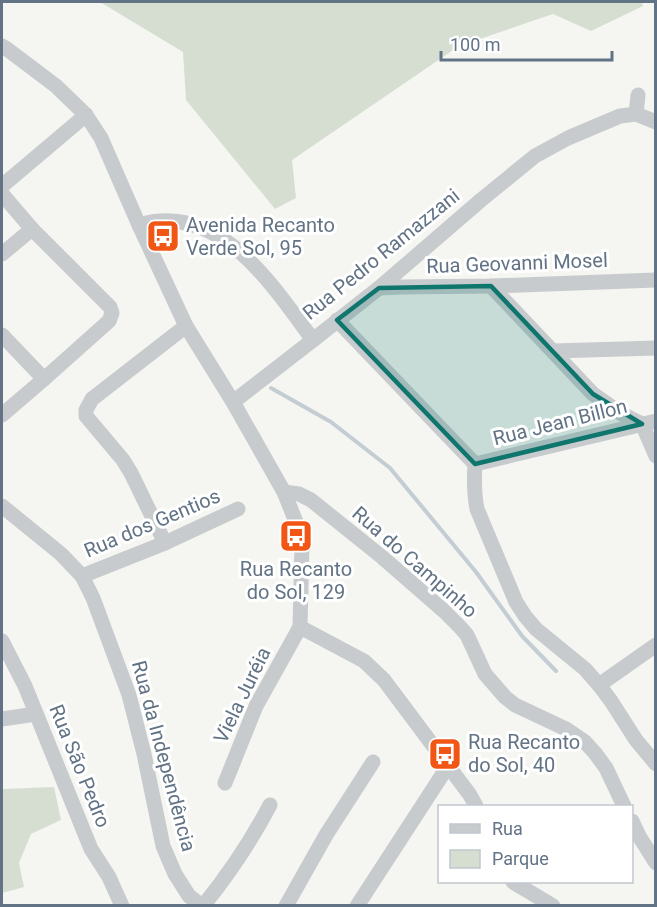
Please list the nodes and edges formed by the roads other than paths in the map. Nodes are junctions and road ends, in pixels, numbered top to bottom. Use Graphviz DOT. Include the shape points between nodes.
graph roads {
  1 [pos="3,49"];
  2 [pos="638,95"];
  3 [pos="636,114"];
  4 [pos="86,115"];
  5 [pos="656,122"];
  6 [pos="2,186"];
  7 [pos="2,194"];
  8 [pos="139,225"];
  9 [pos="32,229"];
  10 [pos="2,254"];
  11 [pos="656,280"];
  12 [pos="491,286"];
  13 [pos="379,288"];
  14 [pos="337,320"];
  15 [pos="186,326"];
  16 [pos="2,335"];
  17 [pos="313,340"];
  18 [pos="656,348"];
  19 [pos="553,351"];
  20 [pos="44,379"];
  21 [pos="233,402"];
  22 [pos="2,415"];
  23 [pos="649,422"];
  24 [pos="656,456"];
  25 [pos="475,464"];
  26 [pos="284,492"];
  27 [pos="2,506"];
  28 [pos="238,509"];
  29 [pos="165,543"];
  30 [pos="82,576"];
  31 [pos="300,627"];
  32 [pos="2,641"];
  33 [pos="656,645"];
  34 [pos="599,685"];
  35 [pos="36,714"];
  36 [pos="2,719"];
  37 [pos="373,762"];
  38 [pos="656,764"];
  39 [pos="448,766"];
  40 [pos="225,783"];
  41 [pos="270,805"];
  42 [pos="475,805"];
  43 [pos="623,805"];
  44 [pos="633,823"];
  45 [pos="656,862"];
  46 [pos="515,883"];
  47 [pos="122,906"];
  48 [pos="202,906"];
  49 [pos="286,906"];
  50 [pos="357,906"];
  51 [pos="553,906"];
  1 -- 4 [label="street" via="56,86"];
  2 -- 3 [label="street"];
  3 -- 5 [label="street"];
  3 -- 13 [label="street, Rua Pedro Ramazzani" via="601,123 536,156"];
  4 -- 6 [label="street"];
  4 -- 8 [label="street" via="101,138"];
  7 -- 9 [label="street"];
  8 -- 15 [label="street"];
  8 -- 17 [label="street, Rua Pedro Ramazzani" via="168,220 202,227 225,239 263,274"];
  9 -- 10 [label="street"];
  9 -- 20 [label="street" via="112,313 109,321"];
  11 -- 12 [label="street, Rua Geovanni Mosel"];
  12 -- 13 [label="street, Rua Geovanni Mosel"];
  12 -- 19 [label="street"];
  13 -- 14 [label="street, Rua Pedro Ramazzani"];
  14 -- 17 [label="street, Rua Pedro Ramazzani"];
  14 -- 25 [label="street"];
  15 -- 21 [label="street"];
  15 -- 29 [label="street" via="92,399 86,410 86,416 131,473"];
  16 -- 20 [label="street"];
  17 -- 21 [label="street"];
  18 -- 19 [label="street"];
  19 -- 23 [label="street" via="593,394 620,413"];
  20 -- 22 [label="street"];
  21 -- 26 [label="street"];
  23 -- 24 [label="street"];
  23 -- 25 [label="street, Rua Jean Billon"];
  25 -- 34 [label="street" via="477,509 516,602 536,628"];
  26 -- 31 [label="street" via="302,544"];
  26 -- 43 [label="street, Rua do Campinho" via="311,500 444,611 467,635 485,674 505,697 585,742 606,768"];
  27 -- 30 [label="street, Rua da Independência"];
  28 -- 29 [label="street, Rua dos Gentios"];
  29 -- 30 [label="street, Rua dos Gentios"];
  30 -- 48 [label="street, Rua da Independência" via="129,695 164,846 175,874 189,896"];
  31 -- 39 [label="street" via="364,661 384,680"];
  31 -- 40 [label="street, Viela Juréia" via="256,705"];
  32 -- 35 [label="street, Rua São Pedro"];
  33 -- 34 [label="street"];
  34 -- 38 [label="street"];
  35 -- 36 [label="street"];
  35 -- 47 [label="street, Rua São Pedro" via="91,849 110,877"];
  37 -- 49 [label="street"];
  39 -- 42 [label="street"];
  39 -- 50 [label="street"];
  41 -- 48 [label="street" via="245,850"];
  44 -- 45 [label="street"];
  46 -- 51 [label="street"];
}
